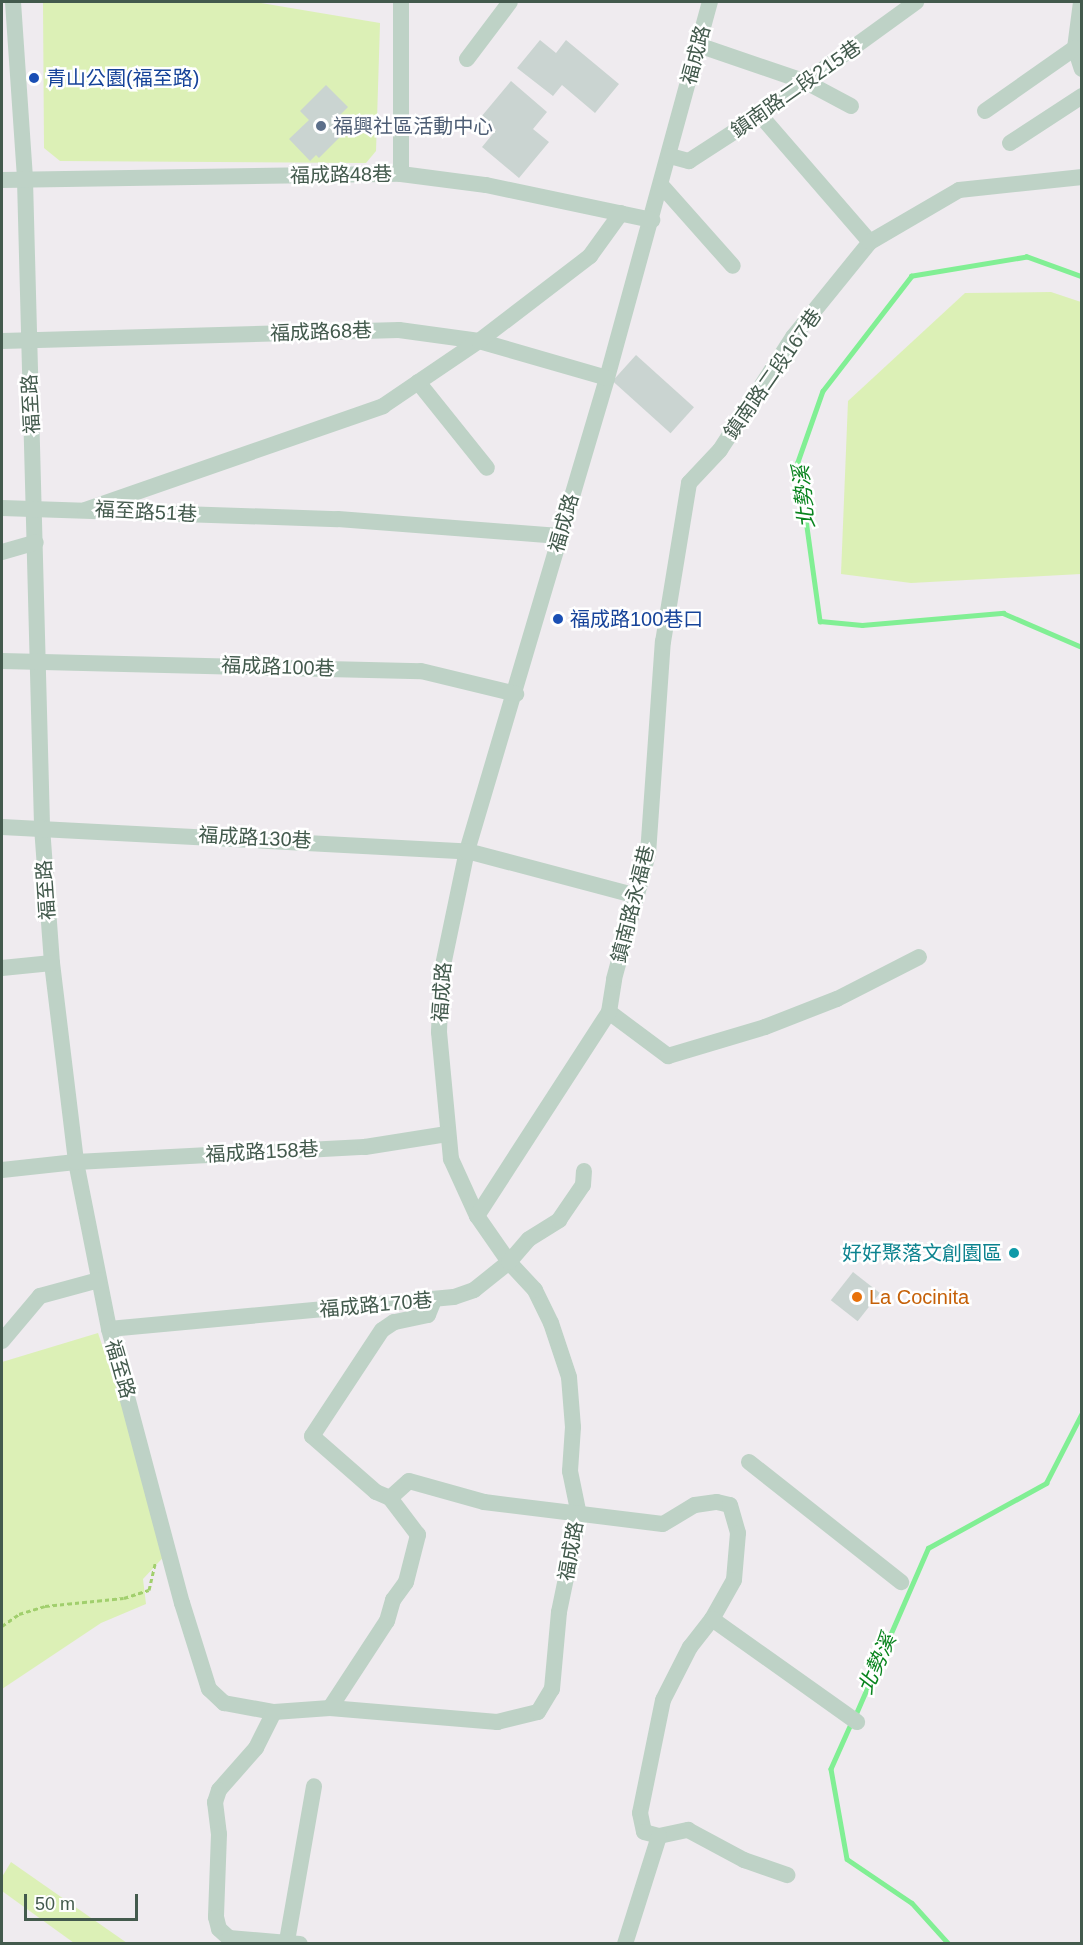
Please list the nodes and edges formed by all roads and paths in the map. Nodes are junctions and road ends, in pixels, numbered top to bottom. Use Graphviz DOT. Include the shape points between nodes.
graph roads {
  1 [pos="13,2"];
  2 [pos="401,2"];
  3 [pos="510,2"];
  4 [pos="710,2"];
  5 [pos="916,2"];
  6 [pos="1081,2"];
  7 [pos="8,30"];
  8 [pos="698,45"];
  9 [pos="1075,48"];
  10 [pos="467,59"];
  11 [pos="1082,69"];
  12 [pos="806,82"];
  13 [pos="1082,96"];
  14 [pos="851,106"];
  15 [pos="985,111"];
  16 [pos="760,115"];
  17 [pos="1010,143"];
  18 [pos="670,156"];
  19 [pos="401,174"];
  20 [pos="1082,177"];
  21 [pos="2,180"];
  22 [pos="25,180"];
  23 [pos="661,185"];
  24 [pos="621,213"];
  25 [pos="652,220"];
  26 [pos="870,242"];
  27 [pos="733,266"];
  28 [pos="479,341"];
  29 [pos="2,342"];
  30 [pos="28,342"];
  31 [pos="607,378"];
  32 [pos="418,382"];
  33 [pos="487,468"];
  34 [pos="689,483"];
  35 [pos="2,508"];
  36 [pos="35,509"];
  37 [pos="86,510"];
  38 [pos="559,536"];
  39 [pos="36,542"];
  40 [pos="2,552"];
  41 [pos="2,661"];
  42 [pos="37,661"];
  43 [pos="516,694"];
  44 [pos="2,827"];
  45 [pos="42,827"];
  46 [pos="467,851"];
  47 [pos="637,896"];
  48 [pos="920,957"];
  49 [pos="51,963"];
  50 [pos="2,968"];
  51 [pos="609,1012"];
  52 [pos="447,1134"];
  53 [pos="76,1162"];
  54 [pos="2,1170"];
  55 [pos="584,1171"];
  56 [pos="477,1216"];
  57 [pos="509,1262"];
  58 [pos="99,1280"];
  59 [pos="434,1300"];
  60 [pos="109,1329"];
  61 [pos="2,1341"];
  62 [pos="749,1462"];
  63 [pos="390,1498"];
  64 [pos="579,1515"];
  65 [pos="156,1558"];
  66 [pos="901,1581"];
  67 [pos="712,1619"];
  68 [pos="2,1626"];
  69 [pos="330,1708"];
  70 [pos="274,1712"];
  71 [pos="857,1722"];
  72 [pos="314,1786"];
  73 [pos="659,1836"];
  74 [pos="787,1875"];
  75 [pos="294,1942"];
  76 [pos="625,1944"];
  1 -- 7 [label="street, 福至路"];
  2 -- 19 [label="street"];
  3 -- 10 [label="street"];
  4 -- 8 [label="street, 福成路"];
  5 -- 12 [label="street, 鎮南路二段215巷"];
  6 -- 9 [label="street"];
  7 -- 22 [label="street, 福至路"];
  8 -- 12 [label="street"];
  8 -- 18 [label="street, 福成路"];
  9 -- 11 [label="street"];
  9 -- 15 [label="street"];
  12 -- 14 [label="street"];
  12 -- 16 [label="street, 鎮南路二段215巷"];
  13 -- 17 [label="street"];
  16 -- 18 [label="street, 鎮南路二段215巷" via="689,161"];
  16 -- 26 [label="street"];
  18 -- 23 [label="street, 福成路"];
  19 -- 22 [label="street, 福成路48巷"];
  19 -- 24 [label="street, 福成路48巷" via="486,185"];
  20 -- 26 [label="street, 鎮南路二段167巷" via="960,190"];
  21 -- 22 [label="street, 福成路48巷"];
  22 -- 30 [label="street, 福至路"];
  23 -- 25 [label="street, 福成路"];
  23 -- 27 [label="street"];
  24 -- 25 [label="street, 福成路48巷"];
  24 -- 28 [label="street, 福至路51巷" via="590,256"];
  25 -- 31 [label="street, 福成路"];
  26 -- 34 [label="street, 鎮南路二段167巷" via="793,337 720,450"];
  28 -- 30 [label="street, 福成路68巷" via="399,330"];
  28 -- 31 [label="street, 福成路68巷"];
  28 -- 32 [label="street, 福至路51巷"];
  29 -- 30 [label="street, 福成路68巷"];
  30 -- 36 [label="street, 福至路"];
  31 -- 38 [label="street, 福成路"];
  32 -- 33 [label="street"];
  32 -- 37 [label="street, 福至路51巷" via="383,406"];
  34 -- 47 [label="street, 鎮南路永福巷" via="663,642 648,854"];
  35 -- 36 [label="street"];
  36 -- 37 [label="street"];
  36 -- 39 [label="street, 福至路"];
  37 -- 38 [label="street, 福至路51巷" via="349,519"];
  38 -- 43 [label="street, 福成路"];
  39 -- 40 [label="street"];
  39 -- 42 [label="street, 福至路"];
  41 -- 42 [label="street, 福成路100巷"];
  42 -- 43 [label="street, 福成路100巷" via="421,671"];
  42 -- 45 [label="street, 福至路"];
  43 -- 46 [label="street, 福成路"];
  44 -- 45 [label="street, 福成路130巷"];
  45 -- 46 [label="street, 福成路130巷"];
  45 -- 49 [label="street, 福至路"];
  46 -- 47 [label="street, 福成路130巷"];
  46 -- 52 [label="street, 福成路" via="441,975 439,1032"];
  47 -- 51 [label="street, 鎮南路永福巷"];
  48 -- 51 [label="street" via="837,999 765,1027 668,1056"];
  49 -- 50 [label="street"];
  49 -- 53 [label="street, 福至路"];
  51 -- 56 [label="street, 鎮南路永福巷"];
  52 -- 53 [label="street, 福成路158巷" via="365,1147"];
  52 -- 56 [label="street, 福成路" via="460,1185"];
  53 -- 54 [label="street, 福成路158巷"];
  53 -- 58 [label="street, 福至路"];
  55 -- 57 [label="street, 福成路170巷" via="584,1185 574,1203 559,1221 530,1239"];
  56 -- 57 [label="street, 福成路"];
  57 -- 59 [label="street, 福成路170巷" via="474,1290"];
  57 -- 64 [label="street, 福成路" via="535,1290 563,1351 573,1427 570,1471"];
  58 -- 60 [label="street, 福至路"];
  58 -- 61 [label="street" via="40,1296"];
  59 -- 60 [label="street, 福成路170巷"];
  59 -- 63 [label="street" via="428,1315 394,1322 382,1330 312,1436 376,1492"];
  60 -- 70 [label="street, 福至路" via="209,1689 224,1703"];
  62 -- 66 [label="street"];
  63 -- 64 [label="street" via="409,1481 484,1502"];
  63 -- 69 [label="street" via="417,1535 406,1582 393,1600 387,1621"];
  64 -- 67 [label="street" via="663,1524 695,1505 730,1505 738,1533 734,1580"];
  64 -- 69 [label="street, 福成路" via="559,1612 552,1689 538,1712 496,1722"];
  65 -- 68 [label="path" via="149,1590 124,1598 45,1606 19,1614"];
  67 -- 71 [label="street"];
  67 -- 73 [label="street" via="690,1647 663,1700 640,1813 644,1833"];
  69 -- 70 [label="street, 福成路"];
  70 -- 75 [label="street" via="256,1749 219,1790 215,1802 219,1834 216,1917 219,1929 229,1938"];
  72 -- 75 [label="street"];
  73 -- 74 [label="street" via="688,1830 744,1860"];
  73 -- 76 [label="street"];
}
